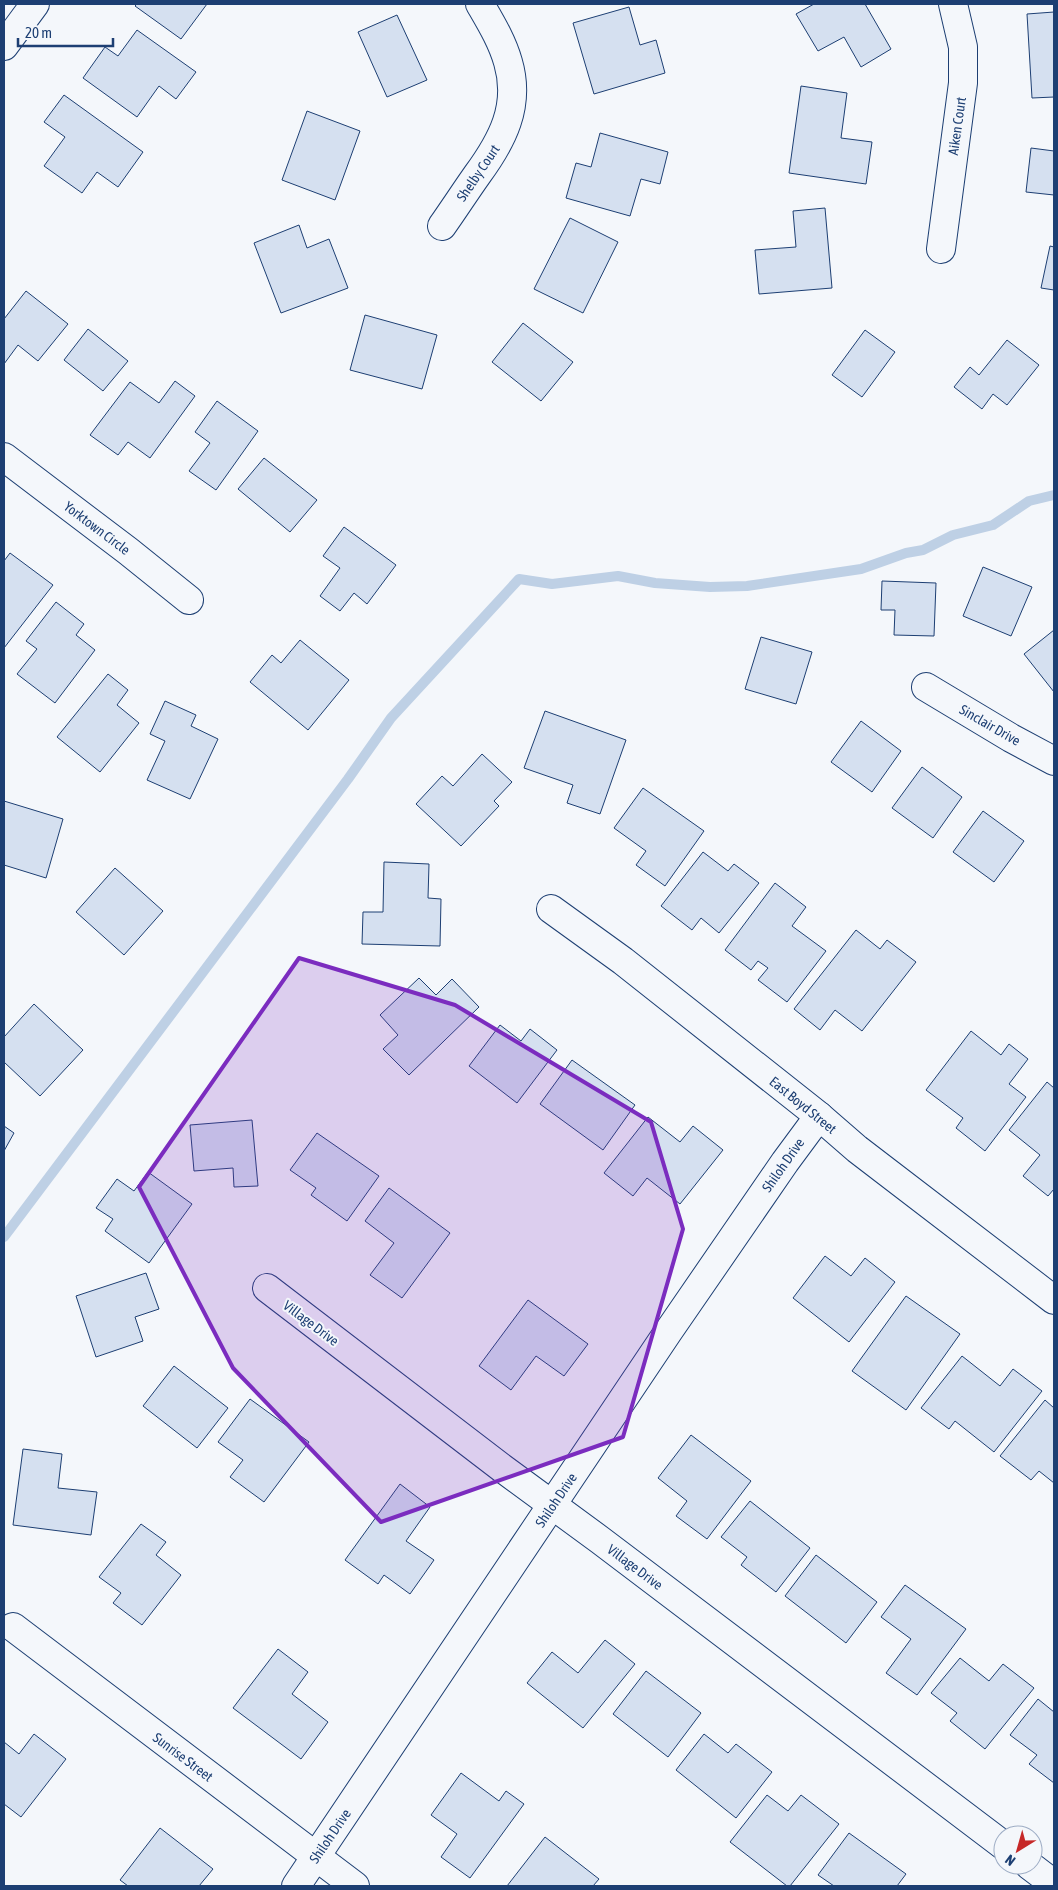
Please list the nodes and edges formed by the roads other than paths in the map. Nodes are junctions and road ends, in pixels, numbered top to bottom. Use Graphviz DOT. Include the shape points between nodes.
graph roads {
  1 [pos="35,4"];
  2 [pos="480,4"];
  3 [pos="952,4"];
  4 [pos="4,46"];
  5 [pos="442,226"];
  6 [pos="941,249"];
  7 [pos="4,457"];
  8 [pos="189,600"];
  9 [pos="926,687"];
  10 [pos="1054,761"];
  11 [pos="551,909"];
  12 [pos="819,1116"];
  13 [pos="267,1288"];
  14 [pos="1054,1300"];
  15 [pos="552,1505"];
  16 [pos="13,1627"];
  17 [pos="993,1837"];
  18 [pos="316,1857"];
  19 [pos="1042,1875"];
  20 [pos="1054,1884"];
  21 [pos="296,1886"];
  22 [pos="356,1886"];
  1 -- 4 [label="street"];
  2 -- 5 [label="street, Shelby Court" via="509,64 511,109 490,159"];
  3 -- 6 [label="street, Aiken Court" via="962,47 963,83"];
  7 -- 8 [label="street, Yorktown Circle"];
  9 -- 10 [label="street, Sinclair Drive"];
  11 -- 12 [label="street, East Boyd Street"];
  12 -- 14 [label="street, East Boyd Street" via="857,1149"];
  12 -- 15 [label="street, Shiloh Drive" via="784,1162"];
  13 -- 15 [label="street, Village Drive"];
  15 -- 17 [label="street, Village Drive"];
  15 -- 18 [label="street, Shiloh Drive"];
  16 -- 18 [label="street, Sunrise Street"];
  18 -- 21 [label="street, Shiloh Drive"];
  18 -- 22 [label="street, Sunrise Street"];
  19 -- 20 [label="street"];
}
